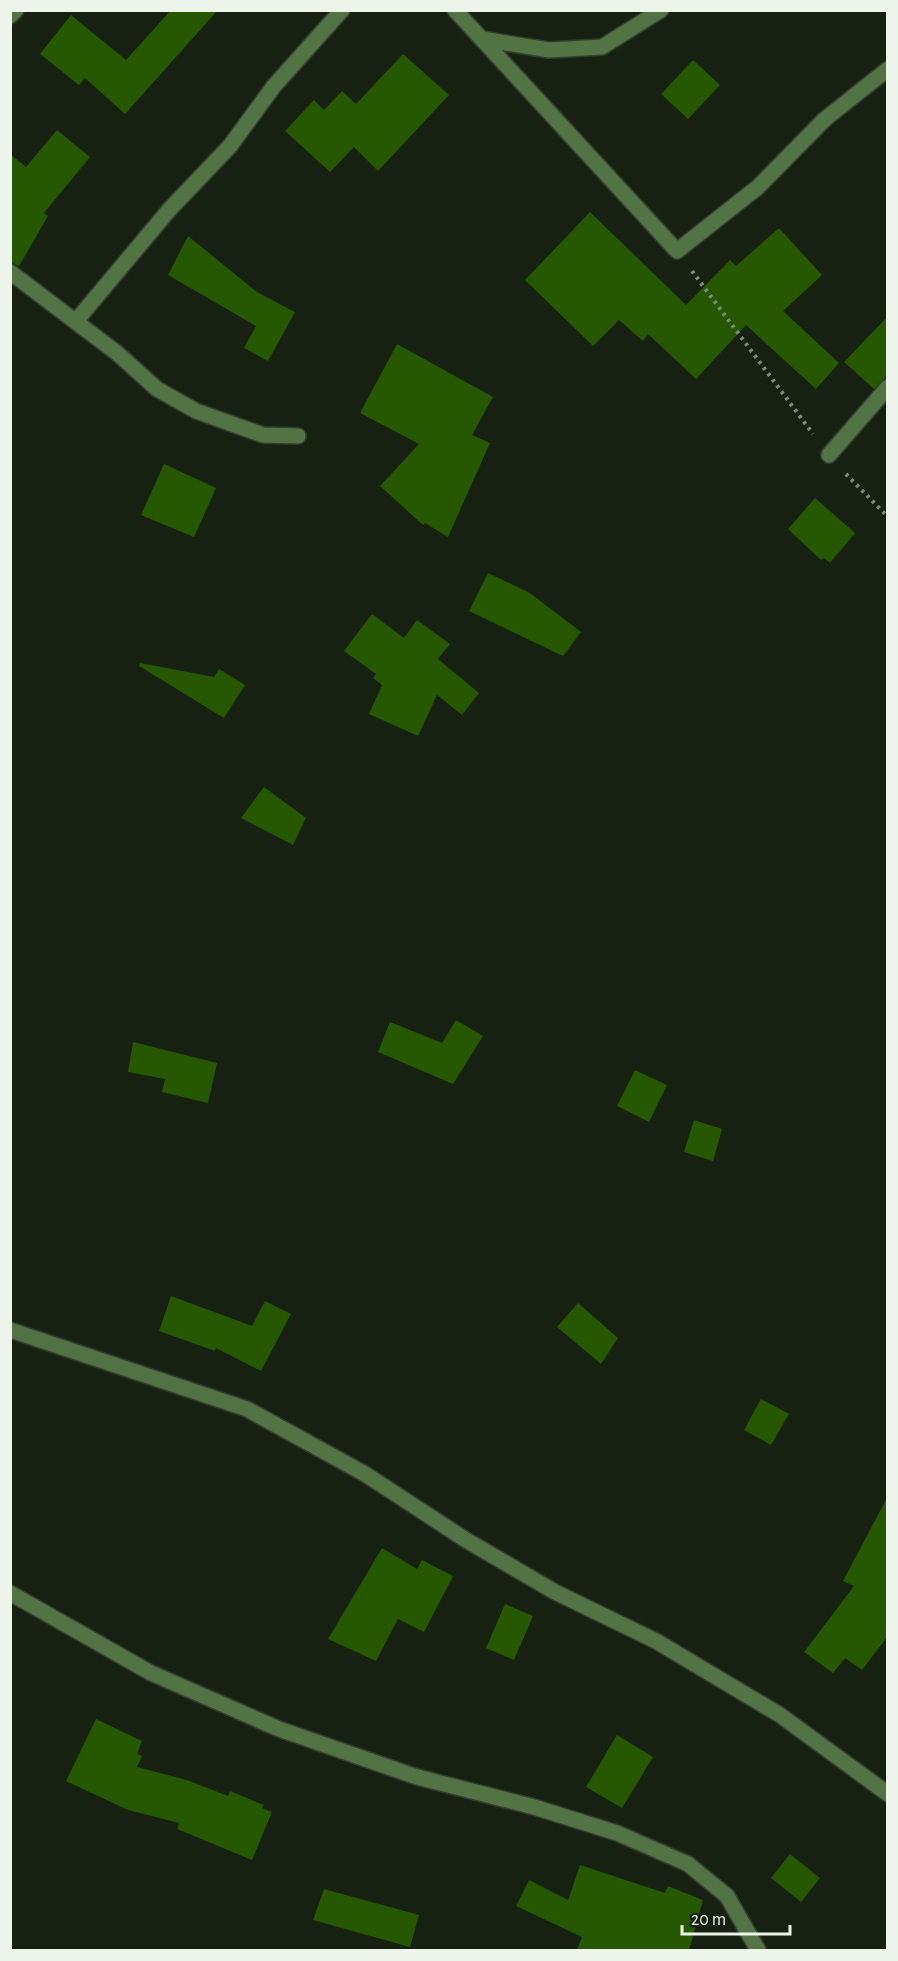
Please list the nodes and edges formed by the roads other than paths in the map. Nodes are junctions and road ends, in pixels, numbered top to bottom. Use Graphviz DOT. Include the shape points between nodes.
graph roads {
  1 [pos="16,10"];
  2 [pos="342,10"];
  3 [pos="455,10"];
  4 [pos="661,10"];
  5 [pos="10,16"];
  6 [pos="482,39"];
  7 [pos="888,69"];
  8 [pos="10,272"];
  9 [pos="76,321"];
  10 [pos="888,387"];
  11 [pos="298,436"];
  12 [pos="829,455"];
  13 [pos="10,1330"];
  14 [pos="10,1593"];
  15 [pos="888,1794"];
  16 [pos="758,1950"];
  1 -- 5 [label="street"];
  2 -- 9 [label="street" via="274,86 230,146 169,210"];
  3 -- 6 [label="street"];
  4 -- 6 [label="street" via="602,47 549,50"];
  6 -- 7 [label="street" via="678,251 758,187 825,119"];
  8 -- 9 [label="street"];
  9 -- 11 [label="street" via="157,389 196,411 263,435"];
  10 -- 12 [label="street"];
  13 -- 15 [label="street" via="247,1409 365,1474 555,1592 656,1641 780,1715"];
  14 -- 16 [label="street" via="151,1673 279,1729 417,1777 617,1833 688,1864 728,1896"];
}
